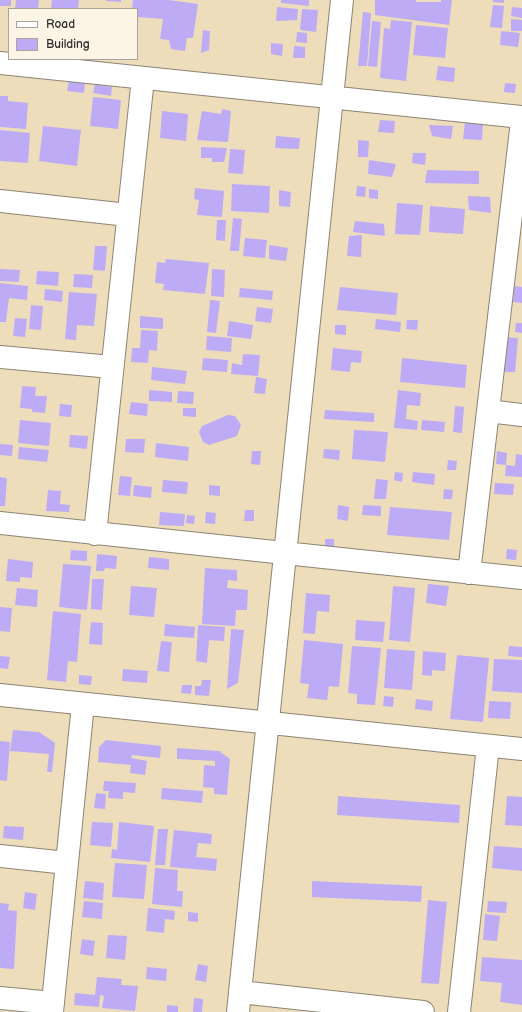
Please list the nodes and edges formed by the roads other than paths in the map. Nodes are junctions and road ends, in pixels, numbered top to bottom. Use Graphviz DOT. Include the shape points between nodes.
graph roads {
  1 [pos="342,0"];
  2 [pos="0,63"];
  3 [pos="143,78"];
  4 [pos="332,97"];
  5 [pos="522,117"];
  6 [pos="522,121"];
  7 [pos="0,201"];
  8 [pos="128,215"];
  9 [pos="514,253"];
  10 [pos="0,357"];
  11 [pos="112,367"];
  12 [pos="488,411"];
  13 [pos="522,414"];
  14 [pos="0,523"];
  15 [pos="95,534"];
  16 [pos="285,554"];
  17 [pos="469,573"];
  18 [pos="522,578"];
  19 [pos="0,695"];
  20 [pos="83,704"];
  21 [pos="268,723"];
  22 [pos="488,746"];
  23 [pos="522,749"];
  24 [pos="0,856"];
  25 [pos="66,863"];
  26 [pos="0,998"];
  27 [pos="239,1002"];
  28 [pos="52,1007"];
  29 [pos="423,1012"];
  30 [pos="459,1012"];
  1 -- 4 [label="street"];
  2 -- 3 [label="street"];
  3 -- 4 [label="street"];
  3 -- 8 [label="street"];
  4 -- 5 [label="street"];
  4 -- 16 [label="street"];
  6 -- 9 [label="street"];
  7 -- 8 [label="street"];
  8 -- 11 [label="street"];
  9 -- 12 [label="street"];
  10 -- 11 [label="street"];
  11 -- 15 [label="street"];
  12 -- 13 [label="street"];
  12 -- 17 [label="street"];
  14 -- 15 [label="street"];
  15 -- 16 [label="street"];
  16 -- 17 [label="street"];
  16 -- 21 [label="street"];
  17 -- 18 [label="street"];
  19 -- 20 [label="street"];
  20 -- 21 [label="street"];
  20 -- 25 [label="street"];
  21 -- 22 [label="street"];
  21 -- 27 [label="street"];
  22 -- 23 [label="street"];
  22 -- 30 [label="street"];
  24 -- 25 [label="street"];
  25 -- 28 [label="street"];
  26 -- 28 [label="street"];
  27 -- 29 [label="street"];
}
